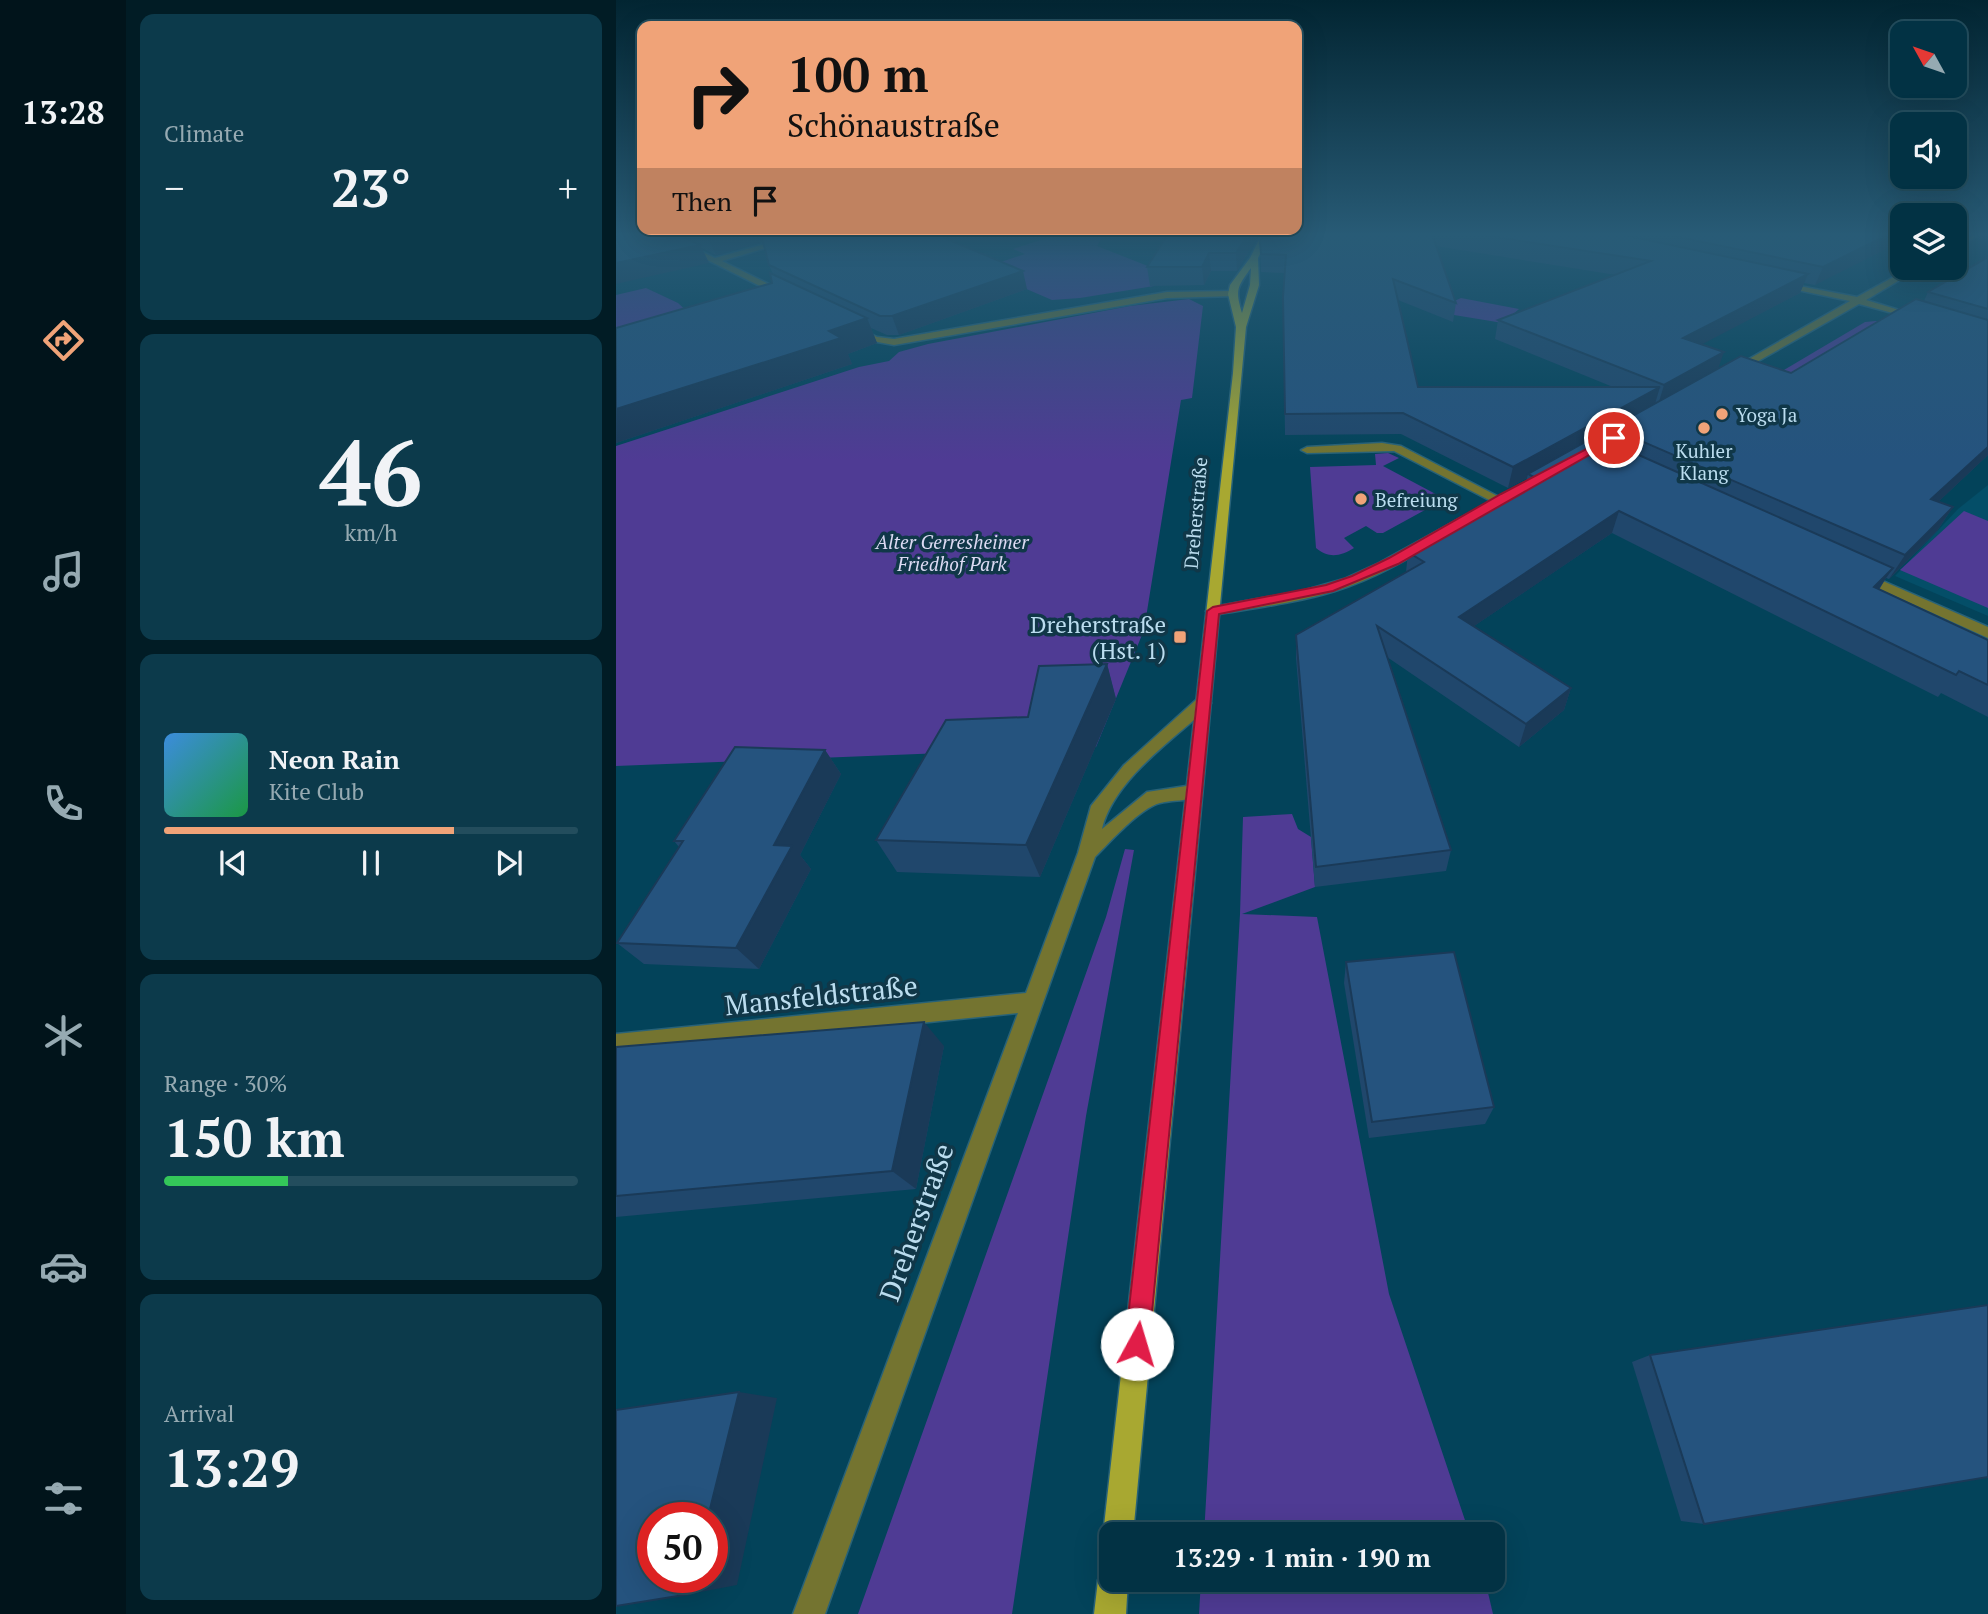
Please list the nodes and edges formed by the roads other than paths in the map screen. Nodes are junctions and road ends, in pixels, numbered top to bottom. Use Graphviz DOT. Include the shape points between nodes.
graph roads {
  1 [pos="1082,309"];
  2 [pos="1236,309"];
  3 [pos="1248,309"];
  4 [pos="1841,309"];
  5 [pos="1887,309"];
  6 [pos="1922,320"];
  7 [pos="843,324"];
  8 [pos="1241,327"];
  9 [pos="1723,376"];
  10 [pos="1307,450"];
  11 [pos="1514,491"];
  12 [pos="1499,500"];
  13 [pos="1852,572"];
  14 [pos="1213,611"];
  15 [pos="1988,633"];
  16 [pos="1203,703"];
  17 [pos="1193,792"];
  18 [pos="1087,853"];
  19 [pos="1032,1002"];
  20 [pos="616,1044"];
  21 [pos="1119,1522"];
  22 [pos="1112,1592"];
  23 [pos="809,1614"];
  24 [pos="1110,1614"];
  1 -- 7 [label="street" via="894,341 875,339"];
  2 -- 8 [label="main road, Dreherstraße"];
  3 -- 8 [label="main road, Dreherstraße"];
  4 -- 9 [label="street"];
  5 -- 6 [label="street"];
  8 -- 14 [label="main road, Dreherstraße"];
  10 -- 12 [label="street" via="1397,448"];
  11 -- 12 [label="street"];
  12 -- 14 [label="street" via="1394,561 1329,589"];
  13 -- 15 [label="street"];
  14 -- 16 [label="main road, Dreherstraße"];
  16 -- 17 [label="main road, Dreherstraße"];
  16 -- 18 [label="street, Dreherstraße" via="1111,790 1097,811"];
  17 -- 18 [label="street, Dreherstraße" via="1153,797"];
  17 -- 21 [label="main road, Dreherstraße"];
  18 -- 19 [label="street, Dreherstraße"];
  19 -- 20 [label="street, Mansfeldstraße"];
  19 -- 23 [label="street, Dreherstraße"];
  22 -- 24 [label="main road"];
}
